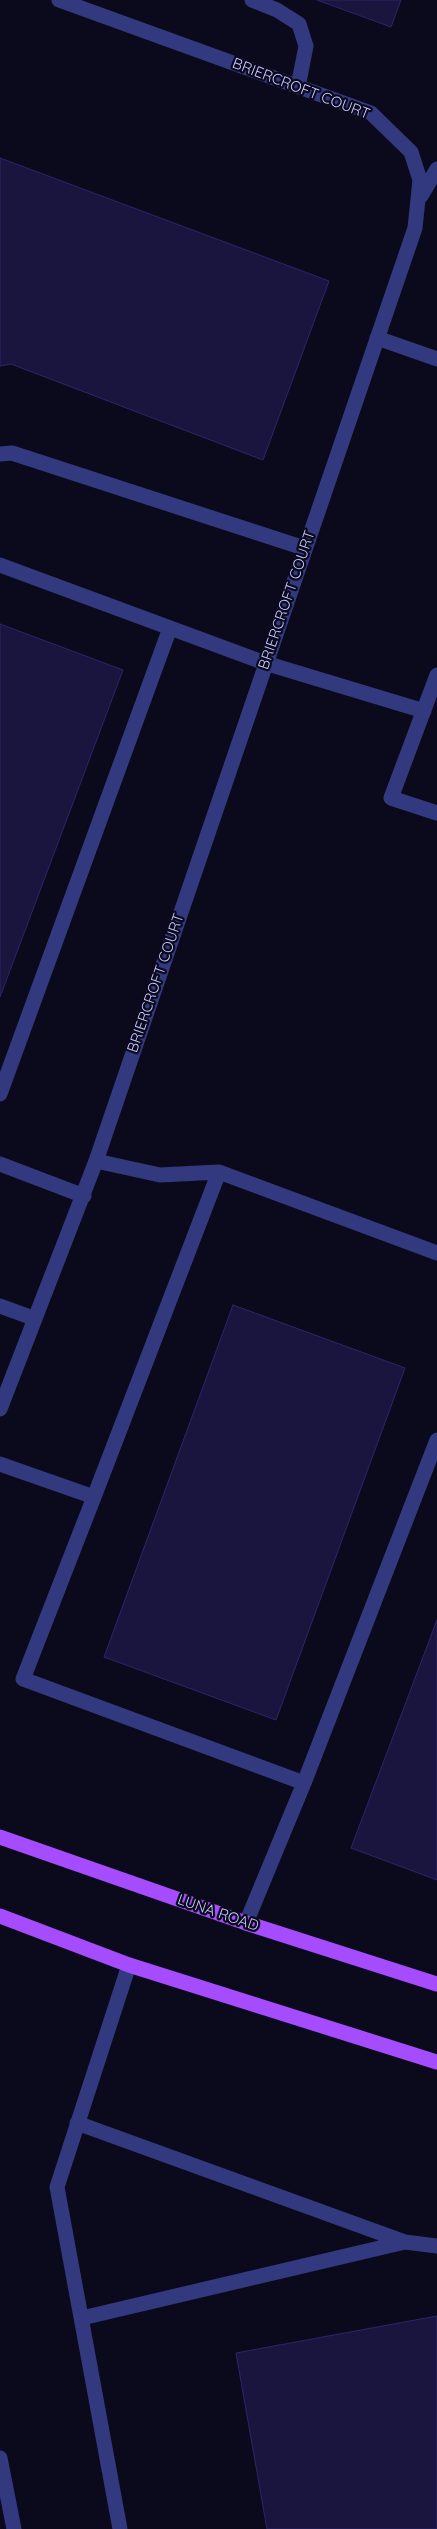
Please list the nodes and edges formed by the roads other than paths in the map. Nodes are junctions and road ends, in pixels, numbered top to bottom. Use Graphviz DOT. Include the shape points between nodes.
graph roads {
  1 [pos="60,0"];
  2 [pos="252,0"];
  3 [pos="298,86"];
  4 [pos="437,169"];
  5 [pos="418,200"];
  6 [pos="377,338"];
  7 [pos="437,359"];
  8 [pos="0,454"];
  9 [pos="304,548"];
  10 [pos="0,565"];
  11 [pos="170,628"];
  12 [pos="265,663"];
  13 [pos="437,675"];
  14 [pos="424,711"];
  15 [pos="437,814"];
  16 [pos="0,1094"];
  17 [pos="96,1161"];
  18 [pos="0,1164"];
  19 [pos="220,1172"];
  20 [pos="84,1196"];
  21 [pos="437,1253"];
  22 [pos="0,1306"];
  23 [pos="33,1318"];
  24 [pos="0,1408"];
  25 [pos="437,1440"];
  26 [pos="0,1464"];
  27 [pos="94,1497"];
  28 [pos="304,1783"];
  29 [pos="0,1837"];
  30 [pos="0,1916"];
  31 [pos="246,1923"];
  32 [pos="129,1965"];
  33 [pos="437,1984"];
  34 [pos="437,2062"];
  35 [pos="77,2123"];
  36 [pos="405,2242"];
  37 [pos="437,2246"];
  38 [pos="82,2318"];
  39 [pos="0,2458"];
  40 [pos="14,2529"];
  41 [pos="120,2529"];
  1 -- 3 [label="street, BRIERCROFT COURT"];
  2 -- 3 [label="street" via="299,24 306,46"];
  3 -- 5 [label="street, BRIERCROFT COURT" via="371,113 411,152 420,180"];
  4 -- 5 [label="street"];
  5 -- 6 [label="street, BRIERCROFT COURT" via="415,228"];
  6 -- 7 [label="street"];
  6 -- 9 [label="street, BRIERCROFT COURT"];
  8 -- 9 [label="street" via="12,453"];
  9 -- 12 [label="street, BRIERCROFT COURT"];
  10 -- 11 [label="street"];
  11 -- 12 [label="street"];
  11 -- 16 [label="street"];
  12 -- 14 [label="street"];
  12 -- 17 [label="street, BRIERCROFT COURT"];
  13 -- 14 [label="street"];
  14 -- 15 [label="street" via="392,798"];
  17 -- 19 [label="street" via="160,1175"];
  17 -- 20 [label="street, BRIERCROFT COURT"];
  18 -- 20 [label="street"];
  19 -- 21 [label="street"];
  19 -- 27 [label="street"];
  20 -- 23 [label="street, BRIERCROFT COURT"];
  22 -- 23 [label="street"];
  23 -- 24 [label="street, BRIERCROFT COURT"];
  25 -- 28 [label="street"];
  26 -- 27 [label="street"];
  27 -- 28 [label="street" via="23,1679"];
  28 -- 31 [label="street"];
  29 -- 31 [label="main road, LUNA ROAD"];
  30 -- 32 [label="main road"];
  31 -- 33 [label="main road, LUNA ROAD"];
  32 -- 34 [label="main road"];
  32 -- 35 [label="street"];
  35 -- 36 [label="street"];
  35 -- 38 [label="street" via="57,2187"];
  36 -- 37 [label="street"];
  36 -- 38 [label="street"];
  38 -- 41 [label="street"];
  39 -- 40 [label="street"];
}
